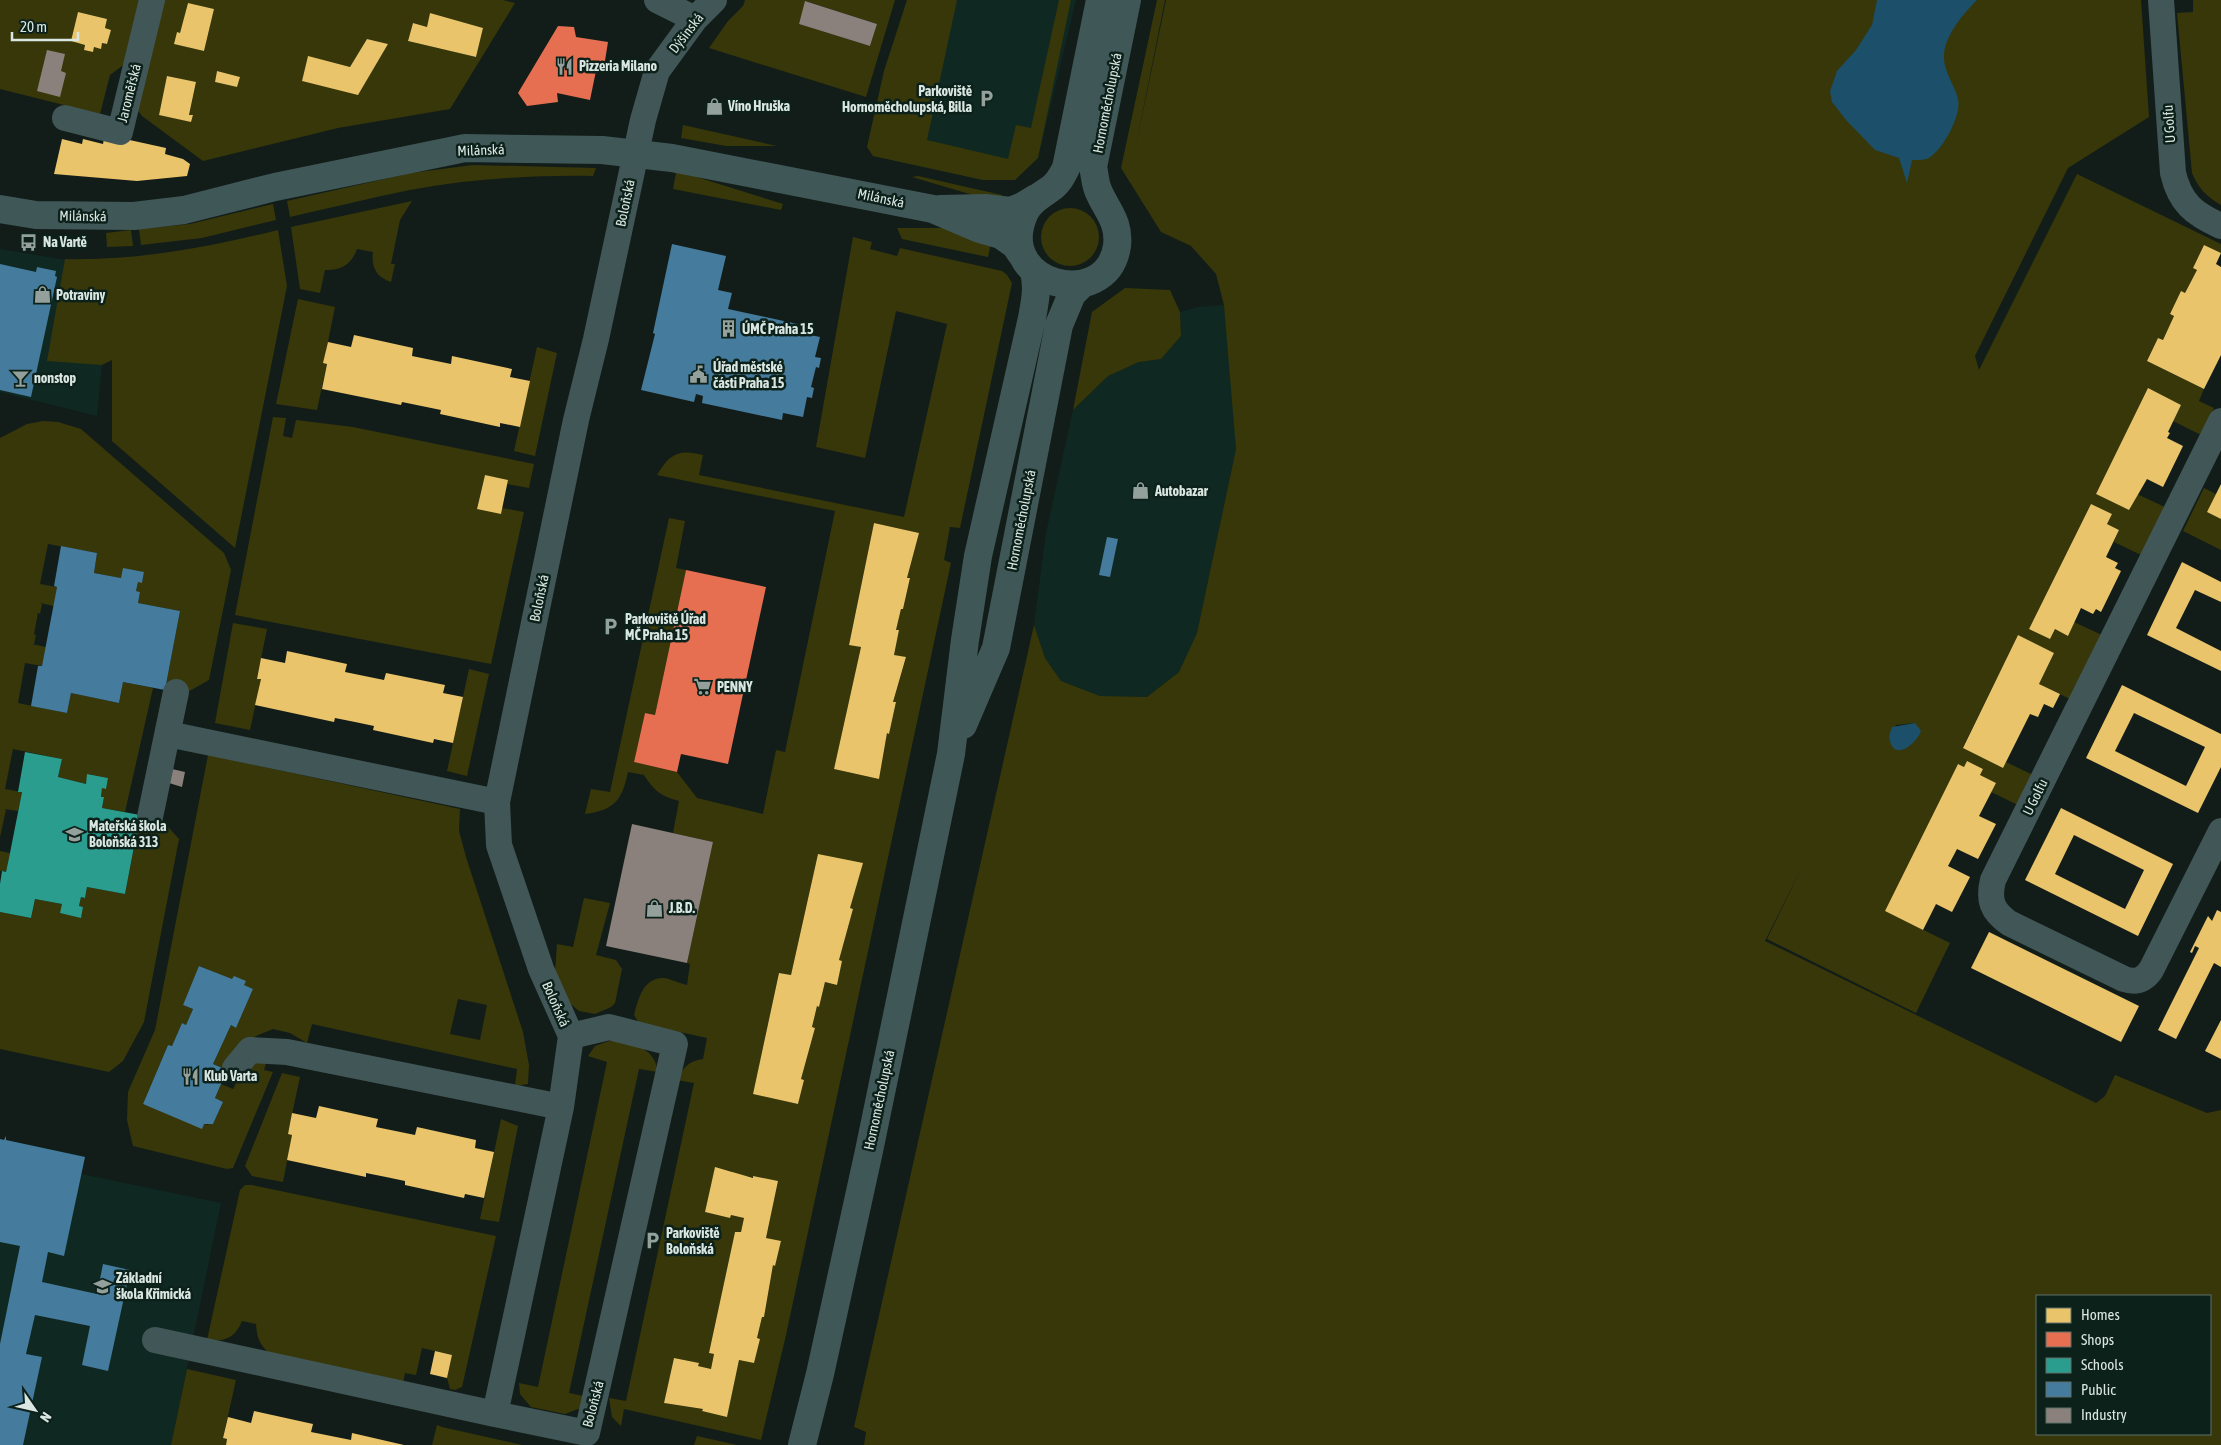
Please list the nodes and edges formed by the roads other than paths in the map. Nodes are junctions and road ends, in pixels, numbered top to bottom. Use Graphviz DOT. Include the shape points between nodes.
graph roads {
  1 [pos="152,0"];
  2 [pos="657,0"];
  3 [pos="714,0"];
  4 [pos="1100,0"];
  5 [pos="1127,0"];
  6 [pos="2161,0"];
  7 [pos="695,19"];
  8 [pos="65,118"];
  9 [pos="636,153"];
  10 [pos="1043,194"];
  11 [pos="1107,204"];
  12 [pos="0,209"];
  13 [pos="934,209"];
  14 [pos="2221,226"];
  15 [pos="1029,265"];
  16 [pos="1082,284"];
  17 [pos="2221,421"];
  18 [pos="176,692"];
  19 [pos="168,734"];
  20 [pos="951,754"];
  21 [pos="497,802"];
  22 [pos="150,817"];
  23 [pos="2221,831"];
  24 [pos="2212,871"];
  25 [pos="571,1036"];
  26 [pos="236,1068"];
  27 [pos="561,1107"];
  28 [pos="155,1340"];
  29 [pos="495,1414"];
  30 [pos="802,1445"];
  1 -- 8 [label="street, Jaroměřská" via="120,132"];
  2 -- 7 [label="street"];
  3 -- 7 [label="street, Dýšinská"];
  4 -- 10 [label="street, Hornoměcholupská" via="1066,168 1058,183"];
  5 -- 11 [label="street, Hornoměcholupská" via="1094,167 1098,190"];
  6 -- 14 [label="street, U Golfu" via="2176,187 2191,208"];
  7 -- 9 [label="street, Dýšinská" via="657,71"];
  9 -- 12 [label="street, Milánská" via="465,148 167,212 72,217"];
  9 -- 13 [label="street, Milánská"];
  9 -- 21 [label="street, Boloňská" via="576,420"];
  10 -- 11 [label="street" via="1065,186 1081,188"];
  10 -- 13 [label="street, Milánská" via="1011,211"];
  10 -- 15 [label="street, Hornoměcholupská" via="1026,210 1020,225 1019,241"];
  11 -- 16 [label="street, Hornoměcholupská" via="1118,233 1116,248 1104,270"];
  13 -- 15 [label="street, Milánská" via="1001,235 1015,245"];
  15 -- 16 [label="street" via="1048,281 1064,286"];
  15 -- 20 [label="street, Hornoměcholupská" via="1036,298 978,556 964,640"];
  16 -- 20 [label="street, Hornoměcholupská" via="1072,294 1059,324 996,648"];
  17 -- 24 [label="street, U Golfu" via="1993,880 1990,892 1992,905 2009,923 2132,982 2142,980 2151,970"];
  18 -- 19 [label="street"];
  19 -- 21 [label="street"];
  19 -- 22 [label="street"];
  20 -- 30 [label="street, Hornoměcholupská" via="869,1150"];
  21 -- 25 [label="street, Boloňská" via="499,845 541,969"];
  23 -- 24 [label="street, U Golfu"];
  25 -- 27 [label="street, Boloňská"];
  25 -- 29 [label="street, Boloňská" via="609,1027 675,1044 587,1433"];
  26 -- 27 [label="street" via="250,1050 287,1052"];
  27 -- 29 [label="street, Boloňská"];
  28 -- 29 [label="street"];
}
